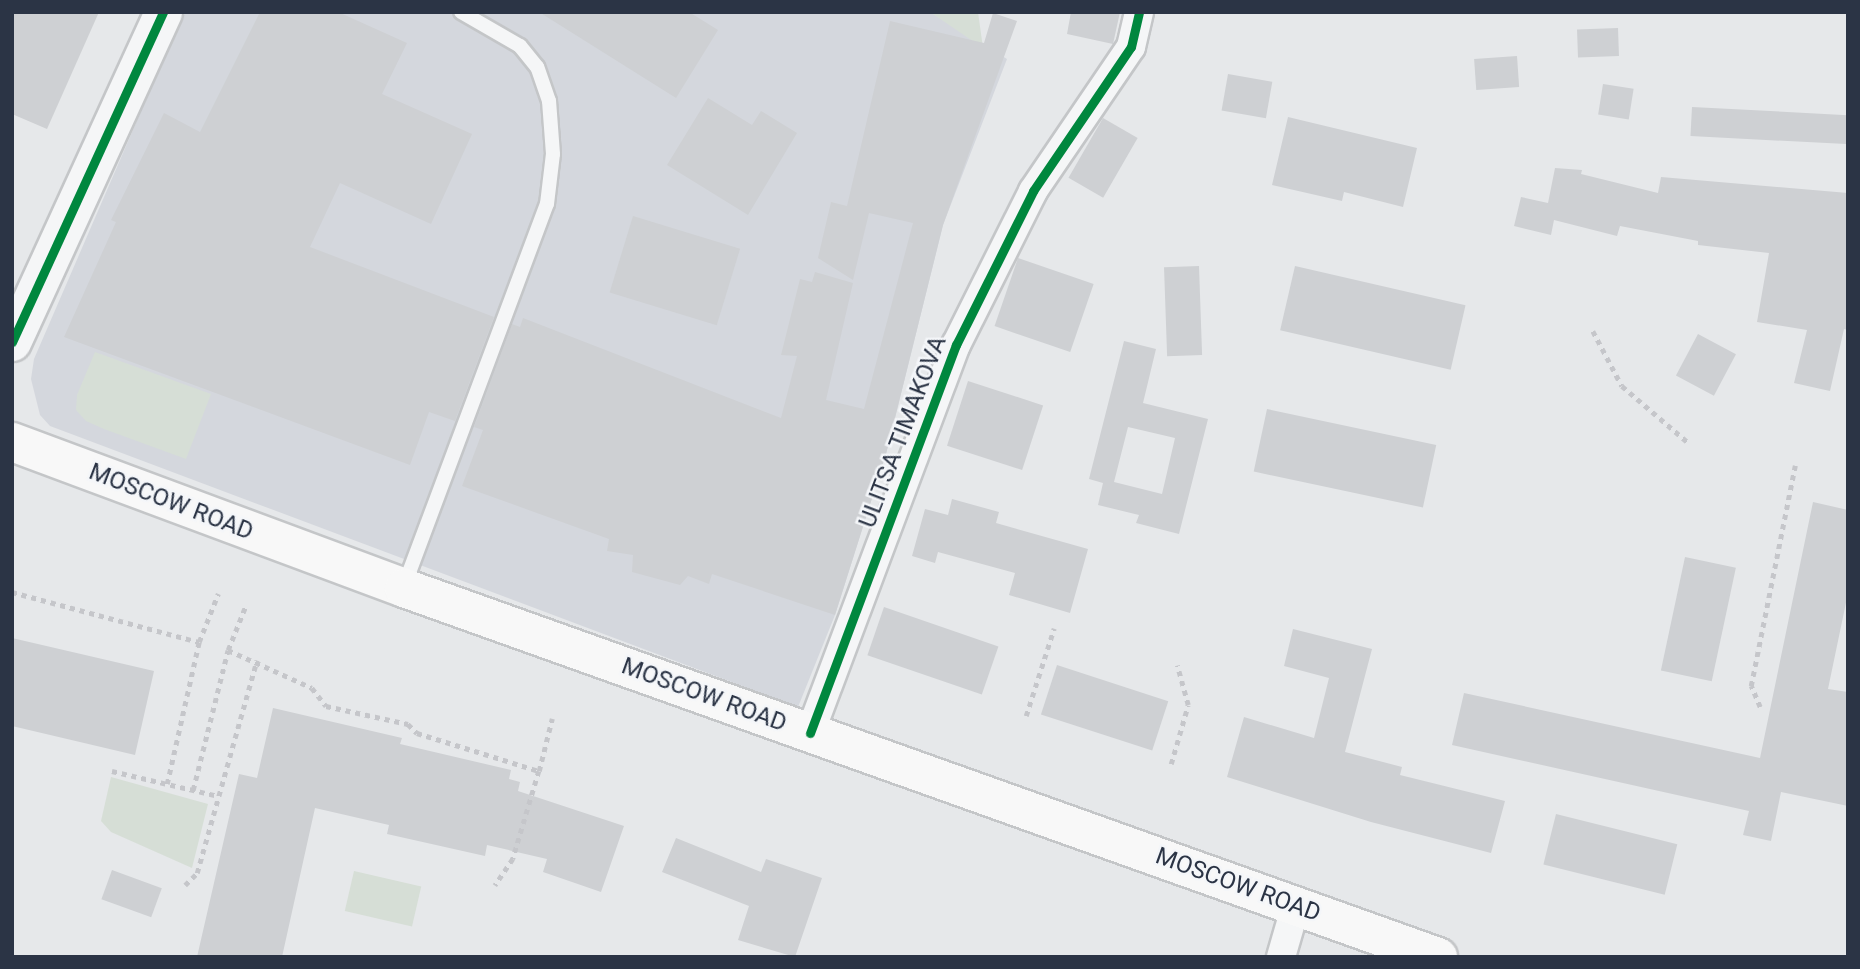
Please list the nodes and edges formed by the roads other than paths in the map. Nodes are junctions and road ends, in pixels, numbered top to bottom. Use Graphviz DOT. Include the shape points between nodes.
graph roads {
  1 [pos="163,12"];
  2 [pos="461,12"];
  3 [pos="1139,12"];
  4 [pos="12,342"];
  5 [pos="12,442"];
  6 [pos="404,587"];
  7 [pos="810,733"];
  8 [pos="1296,905"];
  9 [pos="1281,957"];
  10 [pos="1438,957"];
  1 -- 4 [label="street"];
  2 -- 6 [label="lane" via="520,46 537,67 549,102 553,154 547,204"];
  3 -- 7 [label="street, ULITSA TIMAKOVA" via="1131,47 1033,191 956,345"];
  5 -- 6 [label="main road, MOSCOW ROAD"];
  6 -- 7 [label="main road, MOSCOW ROAD"];
  7 -- 8 [label="main road, MOSCOW ROAD"];
  8 -- 9 [label="street"];
  8 -- 10 [label="main road, MOSCOW ROAD"];
}
